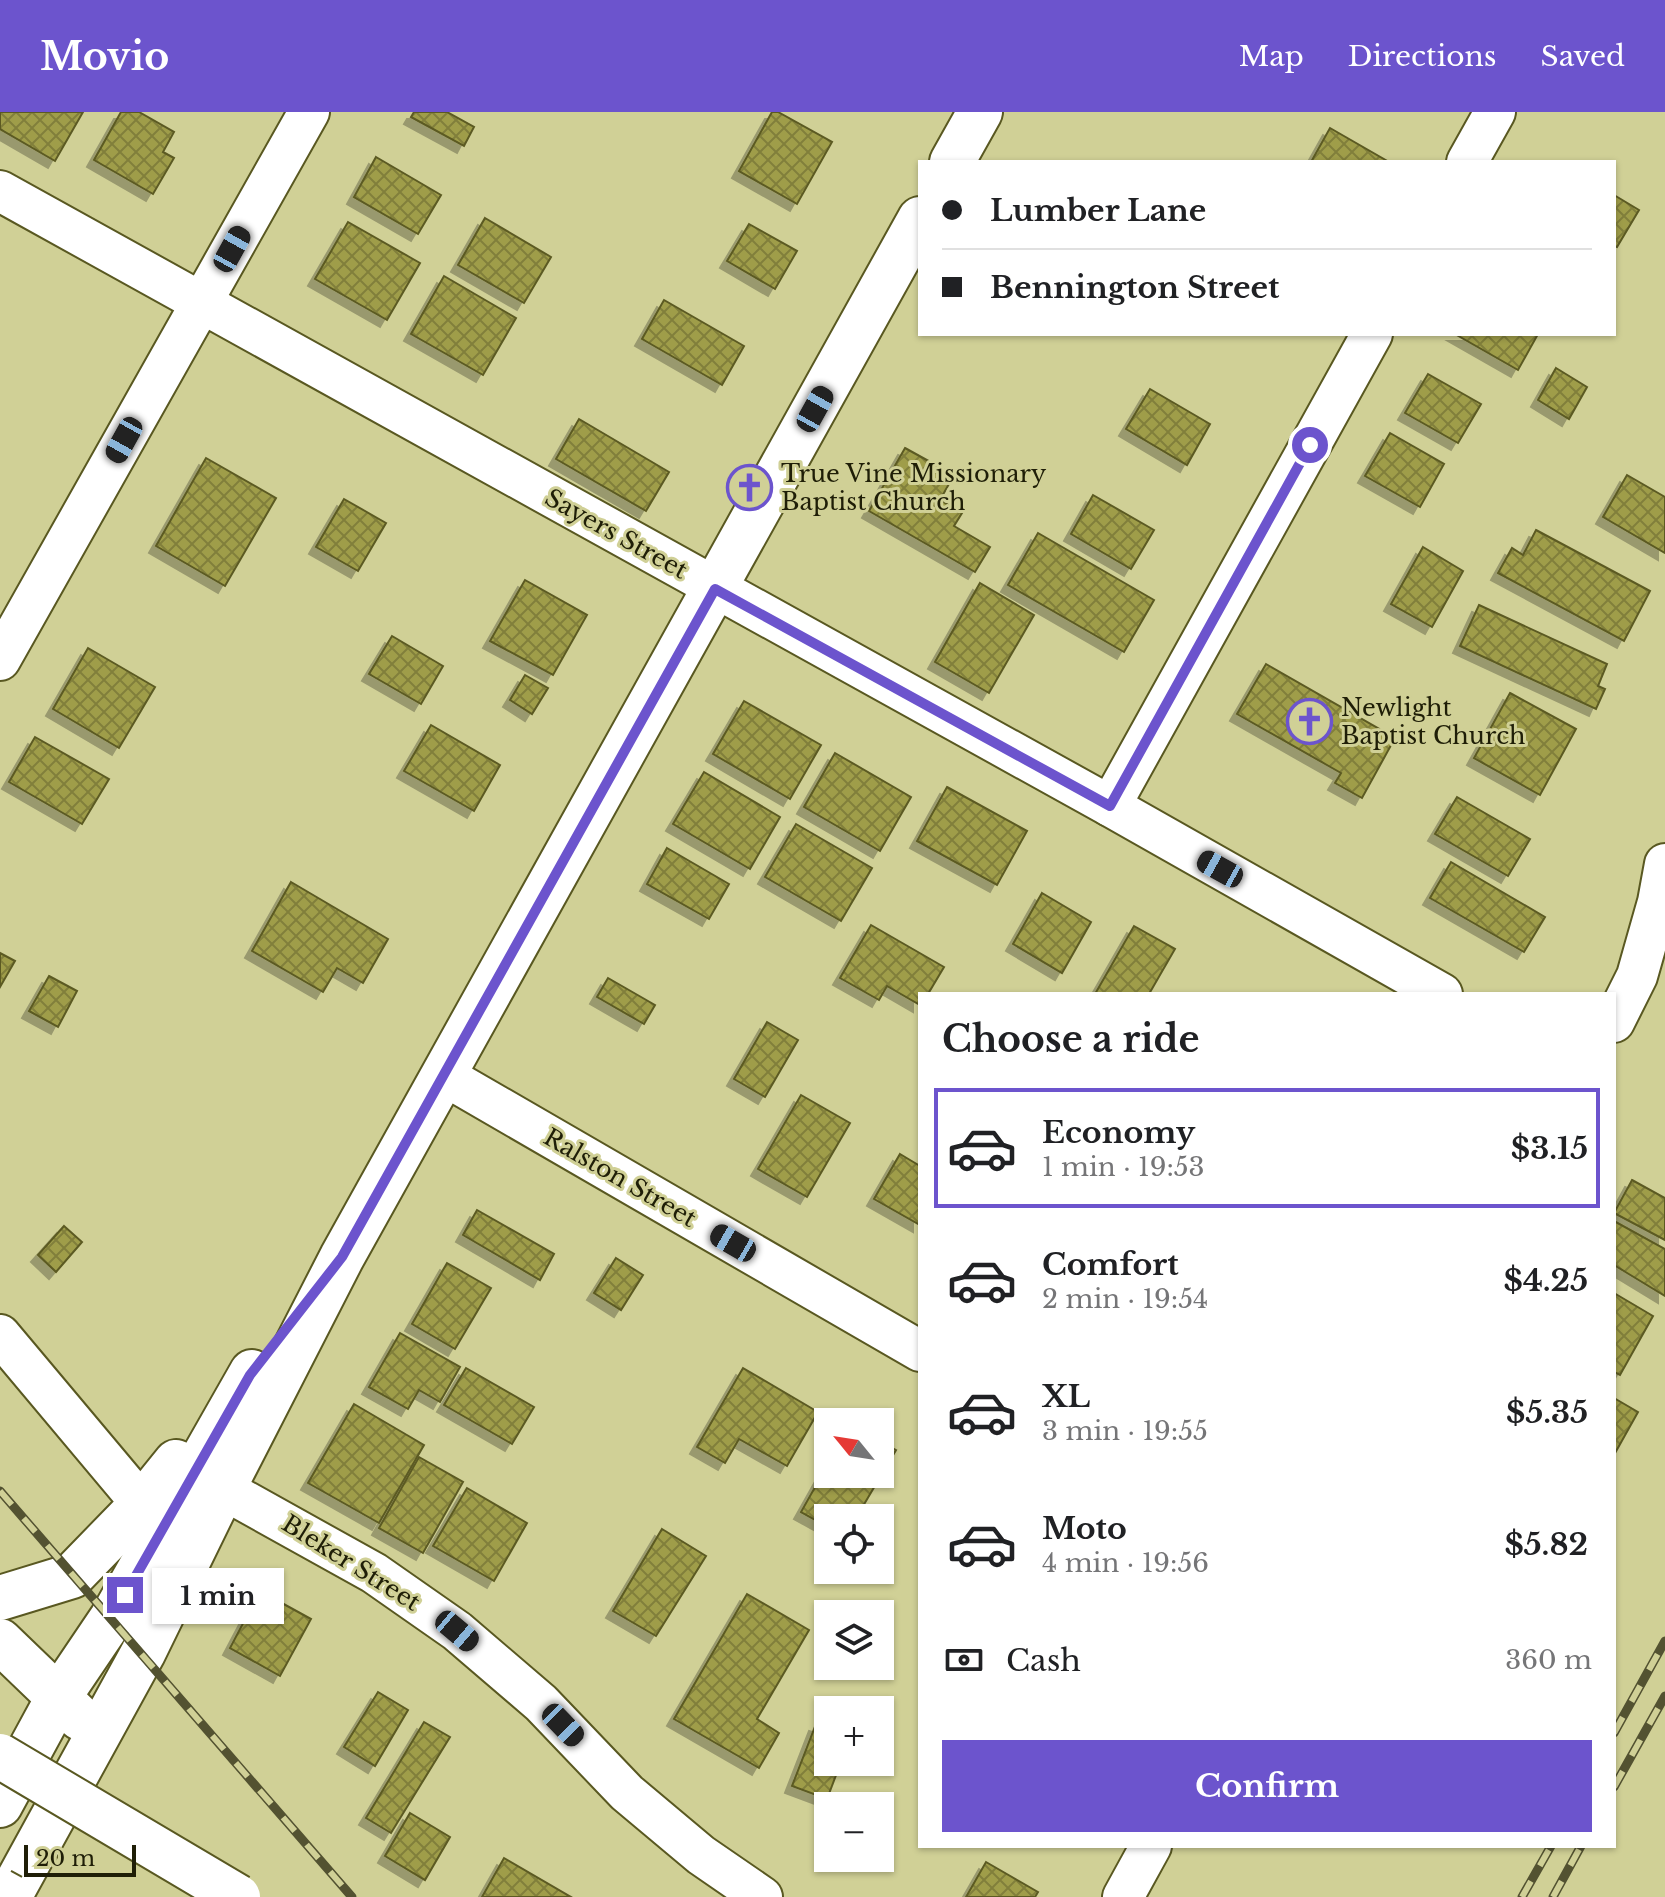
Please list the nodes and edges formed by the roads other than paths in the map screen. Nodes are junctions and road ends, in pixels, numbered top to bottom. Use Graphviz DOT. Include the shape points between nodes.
graph roads {
  1 [pos="309,112"];
  2 [pos="980,112"];
  3 [pos="1495,112"];
  4 [pos="953,160"];
  5 [pos="1468,160"];
  6 [pos="0,191"];
  7 [pos="918,223"];
  8 [pos="202,303"];
  9 [pos="1371,336"];
  10 [pos="715,589"];
  11 [pos="0,660"];
  12 [pos="1110,806"];
  13 [pos="1665,864"];
  14 [pos="1438,992"];
  15 [pos="1616,1018"];
  16 [pos="445,1076"];
  17 [pos="342,1257"];
  18 [pos="0,1335"];
  19 [pos="918,1350"];
  20 [pos="223,1489"];
  21 [pos="152,1516"];
  22 [pos="0,1598"];
  23 [pos="0,1641"];
  24 [pos="58,1698"];
  25 [pos="96,1733"];
  26 [pos="0,1756"];
  27 [pos="0,1805"];
  28 [pos="1150,1848"];
  29 [pos="0,1891"];
  30 [pos="10,1897"];
  31 [pos="238,1897"];
  32 [pos="762,1897"];
  33 [pos="1123,1897"];
  1 -- 8 [label="street"];
  2 -- 4 [label="main road"];
  3 -- 5 [label="street"];
  6 -- 8 [label="street, Sayers Street"];
  7 -- 10 [label="main road"];
  8 -- 10 [label="street, Sayers Street"];
  8 -- 11 [label="street"];
  9 -- 12 [label="street"];
  10 -- 12 [label="street, Sayers Street"];
  10 -- 16 [label="main road"];
  12 -- 14 [label="street, Sayers Street"];
  13 -- 15 [label="street" via="1637,976"];
  16 -- 17 [label="main road"];
  16 -- 19 [label="street, Ralston Street"];
  17 -- 20 [label="main road"];
  17 -- 21 [label="main road" via="250,1375"];
  18 -- 21 [label="street"];
  20 -- 25 [label="main road" via="143,1653"];
  20 -- 32 [label="street, Bleker Street" via="374,1573 457,1631 541,1703 627,1793"];
  21 -- 22 [label="main road" via="72,1576"];
  21 -- 24 [label="main road" via="112,1618"];
  23 -- 24 [label="main road"];
  24 -- 25 [label="main road"];
  24 -- 27 [label="main road"];
  25 -- 30 [label="main road"];
  26 -- 31 [label="main road, bridge"];
  28 -- 33 [label="street"];
  29 -- 30 [label="main road, bridge"];
}
